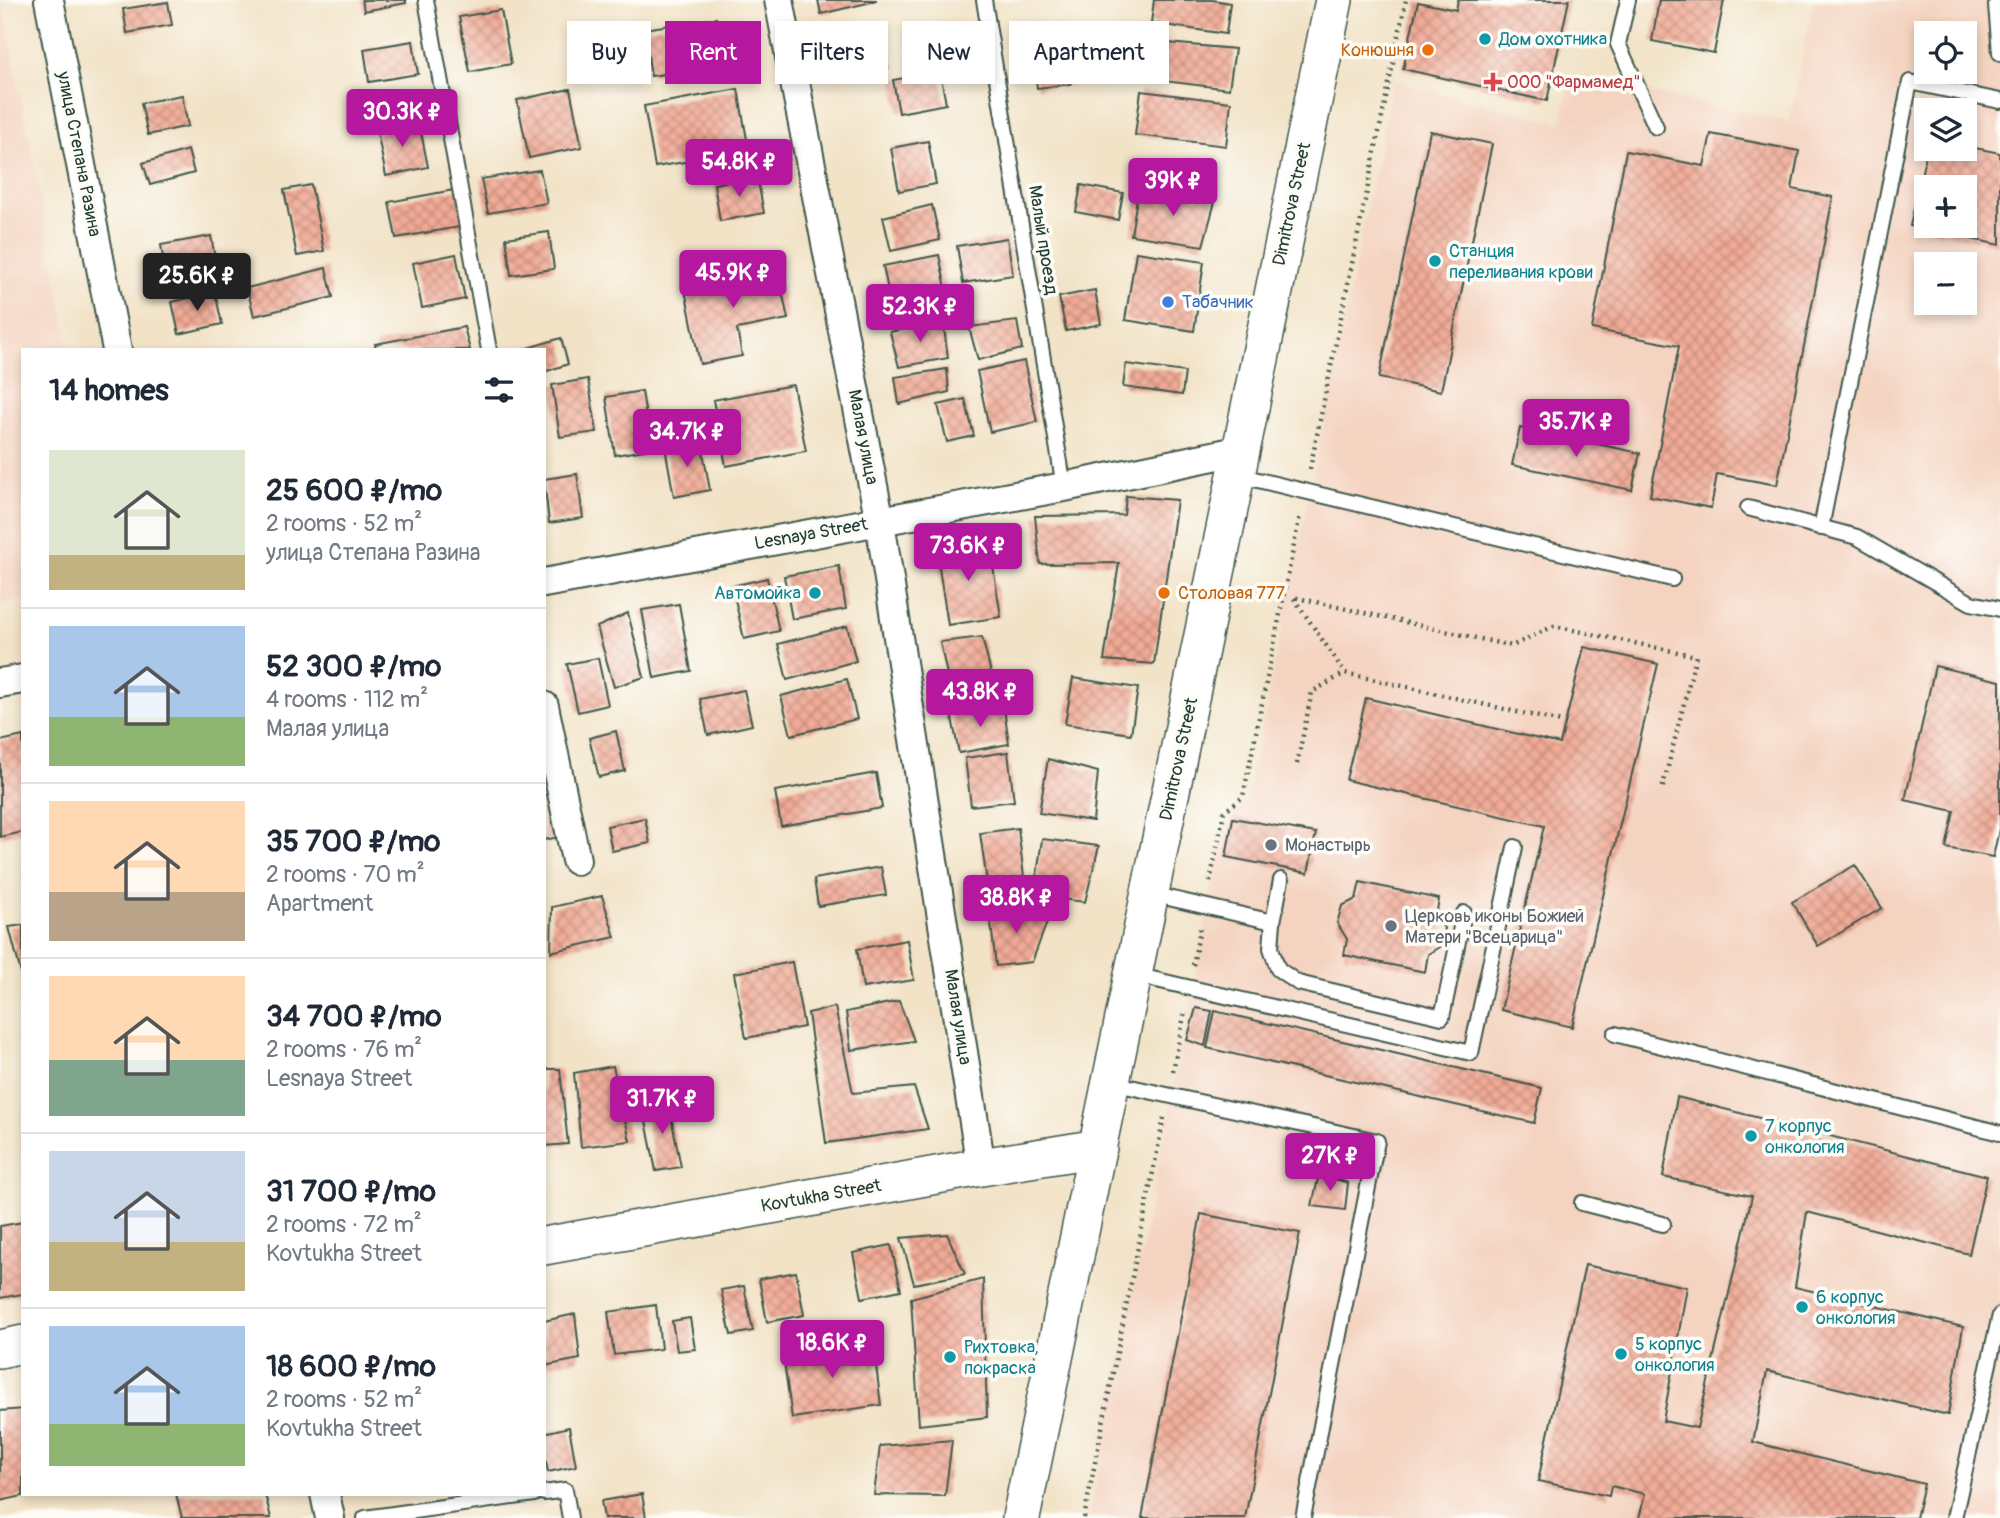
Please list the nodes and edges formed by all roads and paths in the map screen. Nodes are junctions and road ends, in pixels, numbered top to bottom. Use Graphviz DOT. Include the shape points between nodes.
graph roads {
  1 [pos="49,0"];
  2 [pos="426,0"];
  3 [pos="779,0"];
  4 [pos="984,0"];
  5 [pos="1334,0"];
  6 [pos="1406,0"];
  7 [pos="1628,0"];
  8 [pos="1996,5"];
  9 [pos="2000,53"];
  10 [pos="2000,101"];
  11 [pos="1656,127"];
  12 [pos="117,348"];
  13 [pos="489,348"];
  14 [pos="1240,463"];
  15 [pos="1064,487"];
  16 [pos="1305,491"];
  17 [pos="1748,508"];
  18 [pos="880,522"];
  19 [pos="1821,528"];
  20 [pos="1672,579"];
  21 [pos="546,583"];
  22 [pos="1284,595"];
  23 [pos="1293,597"];
  24 [pos="2000,609"];
  25 [pos="1345,673"];
  26 [pos="21,679"];
  27 [pos="0,683"];
  28 [pos="546,716"];
  29 [pos="1566,723"];
  30 [pos="1297,764"];
  31 [pos="1662,790"];
  32 [pos="1515,847"];
  33 [pos="576,860"];
  34 [pos="1281,880"];
  35 [pos="1151,894"];
  36 [pos="1205,907"];
  37 [pos="1464,913"];
  38 [pos="1273,922"];
  39 [pos="1134,974"];
  40 [pos="1189,987"];
  41 [pos="1615,1034"];
  42 [pos="1111,1083"];
  43 [pos="1168,1095"];
  44 [pos="2000,1133"];
  45 [pos="1098,1148"];
  46 [pos="981,1167"];
  47 [pos="1582,1203"];
  48 [pos="1663,1224"];
  49 [pos="546,1246"];
  50 [pos="2000,1315"];
  51 [pos="21,1344"];
  52 [pos="0,1349"];
  53 [pos="546,1493"];
  54 [pos="325,1496"];
  55 [pos="520,1496"];
  56 [pos="330,1518"];
  57 [pos="365,1518"];
  58 [pos="570,1518"];
  59 [pos="1021,1518"];
  60 [pos="1084,1518"];
  61 [pos="1303,1518"];
  62 [pos="1954,1518"];
  1 -- 12 [label="street, улица Степана Разина"];
  2 -- 13 [label="lane"];
  3 -- 18 [label="street, Малая улица"];
  4 -- 15 [label="lane, Малый проезд"];
  5 -- 14 [label="street, Dimitrova Street"];
  6 -- 16 [label="path"];
  7 -- 11 [label="lane" via="1618,44"];
  8 -- 9 [label="lane"];
  10 -- 19 [label="lane" via="1910,82"];
  14 -- 15 [label="street, Lesnaya Street"];
  14 -- 16 [label="lane"];
  14 -- 35 [label="street, Dimitrova Street"];
  15 -- 18 [label="street, Lesnaya Street"];
  16 -- 20 [label="lane"];
  16 -- 22 [label="path"];
  17 -- 19 [label="lane"];
  18 -- 21 [label="street, Lesnaya Street"];
  18 -- 46 [label="street, Малая улица"];
  19 -- 24 [label="lane" via="1857,537 1972,603"];
  22 -- 23 [label="path"];
  22 -- 36 [label="path" via="1243,797 1224,812"];
  23 -- 25 [label="path"];
  23 -- 31 [label="path" via="1513,646 1554,626 1696,656"];
  25 -- 29 [label="path"];
  25 -- 30 [label="path" via="1312,692"];
  26 -- 27 [label="street"];
  28 -- 33 [label="street"];
  32 -- 40 [label="lane" via="1471,1053"];
  34 -- 38 [label="lane"];
  35 -- 36 [label="lane"];
  35 -- 39 [label="street, Dimitrova Street"];
  36 -- 38 [label="lane"];
  36 -- 40 [label="path"];
  37 -- 38 [label="lane" via="1442,1017 1298,983 1278,969 1271,948"];
  39 -- 40 [label="lane"];
  39 -- 42 [label="street, Dimitrova Street"];
  40 -- 43 [label="path"];
  41 -- 44 [label="lane"];
  42 -- 43 [label="lane"];
  42 -- 45 [label="street, Dimitrova Street"];
  43 -- 60 [label="path"];
  43 -- 61 [label="lane" via="1377,1141"];
  45 -- 46 [label="street, Kovtukha Street"];
  45 -- 59 [label="street, Dimitrova Street"];
  46 -- 49 [label="street, Kovtukha Street"];
  47 -- 48 [label="lane"];
  50 -- 62 [label="lane"];
  51 -- 52 [label="street"];
  53 -- 58 [label="lane" via="565,1490"];
  54 -- 56 [label="street"];
  55 -- 57 [label="lane"];
}
